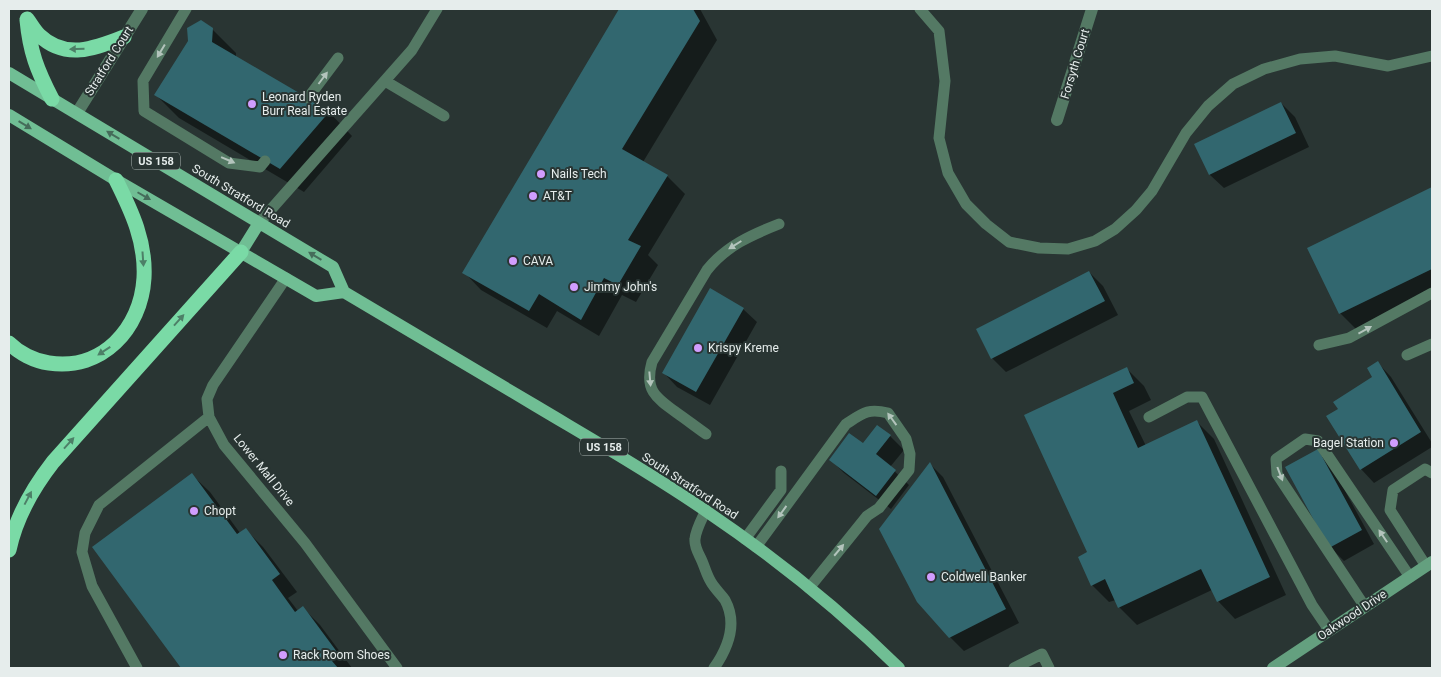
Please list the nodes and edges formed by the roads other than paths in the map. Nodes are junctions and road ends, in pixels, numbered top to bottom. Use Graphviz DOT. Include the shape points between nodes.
graph roads {
  1 [pos="142,9"];
  2 [pos="186,9"];
  3 [pos="437,9"];
  4 [pos="920,9"];
  5 [pos="1092,9"];
  6 [pos="27,14"];
  7 [pos="124,38"];
  8 [pos="1432,56"];
  9 [pos="338,58"];
  10 [pos="9,72"];
  11 [pos="385,80"];
  12 [pos="308,98"];
  13 [pos="52,99"];
  14 [pos="77,113"];
  15 [pos="9,115"];
  16 [pos="444,116"];
  17 [pos="1057,120"];
  18 [pos="265,160"];
  19 [pos="116,180"];
  20 [pos="259,223"];
  21 [pos="779,224"];
  22 [pos="241,252"];
  23 [pos="286,278"];
  24 [pos="344,292"];
  25 [pos="1432,293"];
  26 [pos="9,343"];
  27 [pos="1432,344"];
  28 [pos="1319,345"];
  29 [pos="1407,355"];
  30 [pos="209,416"];
  31 [pos="1149,417"];
  32 [pos="706,434"];
  33 [pos="782,472"];
  34 [pos="1432,473"];
  35 [pos="706,510"];
  36 [pos="745,539"];
  37 [pos="756,547"];
  38 [pos="9,550"];
  39 [pos="1429,564"];
  40 [pos="1410,576"];
  41 [pos="808,588"];
  42 [pos="1365,607"];
  43 [pos="1329,630"];
  44 [pos="1047,666"];
  45 [pos="137,668"];
  46 [pos="397,668"];
  47 [pos="714,668"];
  48 [pos="899,668"];
  49 [pos="1014,668"];
  50 [pos="1273,668"];
  1 -- 7 [label="street, Stratford Court"];
  2 -- 18 [label="lane, one-way" via="144,80 144,111 230,162 260,167"];
  3 -- 11 [label="lane" via="412,50"];
  4 -- 8 [label="lane" via="939,32 945,81 939,138 948,173 966,204 986,224 1009,242 1039,248 1068,249 1094,241 1115,229 1152,191 1186,133 1208,106 1233,84 1264,68 1300,59 1335,56 1388,66"];
  5 -- 17 [label="street, Forsyth Court"];
  7 -- 6 [label="highway, one-way" via="98,48 65,49 50,44 38,34"];
  6 -- 13 [label="highway" via="33,57"];
  7 -- 14 [label="street, Stratford Court"];
  12 -- 9 [label="lane, one-way"];
  10 -- 13 [label="main road, South Stratford Road"];
  11 -- 16 [label="lane"];
  11 -- 20 [label="lane"];
  13 -- 14 [label="main road, South Stratford Road / US 158"];
  20 -- 14 [label="main road, South Stratford Road / US 158, one-way"];
  15 -- 19 [label="main road, US 158, one-way"];
  19 -- 22 [label="main road, US 158, one-way"];
  19 -- 26 [label="highway, one-way" via="137,225 144,259 141,298 127,330 98,356 61,365 25,355"];
  20 -- 22 [label="main road"];
  24 -- 20 [label="main road, South Stratford Road / US 158, one-way" via="333,267"];
  21 -- 32 [label="lane, one-way" via="752,234 716,259 652,362 649,379 657,398"];
  22 -- 23 [label="main road, US 158"];
  38 -- 22 [label="highway, one-way" via="18,518 38,481"];
  23 -- 24 [label="main road, US 158" via="316,296"];
  23 -- 30 [label="lane" via="213,385 208,399"];
  24 -- 35 [label="main road, South Stratford Road / US 158"];
  28 -- 25 [label="lane, one-way" via="1349,338"];
  27 -- 29 [label="lane"];
  30 -- 45 [label="lane" via="99,505 85,534 82,552 92,586"];
  30 -- 46 [label="lane, Lower Mall Drive" via="224,445 305,543"];
  31 -- 43 [label="lane" via="1187,397 1202,397 1312,605"];
  33 -- 36 [label="lane" via="781,490"];
  34 -- 39 [label="lane" via="1424,469 1393,490 1390,510"];
  35 -- 36 [label="main road, South Stratford Road / US 158"];
  35 -- 47 [label="lane" via="696,533 696,547 706,574 726,602 732,620 727,646"];
  36 -- 37 [label="main road, South Stratford Road / US 158"];
  37 -- 41 [label="main road, South Stratford Road / US 158"];
  41 -- 37 [label="lane, one-way" via="910,470 906,439 888,412 875,410 846,424"];
  39 -- 40 [label="street, Oakwood Drive"];
  40 -- 42 [label="street, Oakwood Drive"];
  40 -- 42 [label="lane, one-way" via="1318,440 1305,439 1276,459 1277,474"];
  41 -- 48 [label="main road, South Stratford Road / US 158"];
  42 -- 43 [label="street, Oakwood Drive"];
  43 -- 50 [label="street, Oakwood Drive"];
  44 -- 49 [label="lane" via="1042,654"];
}
